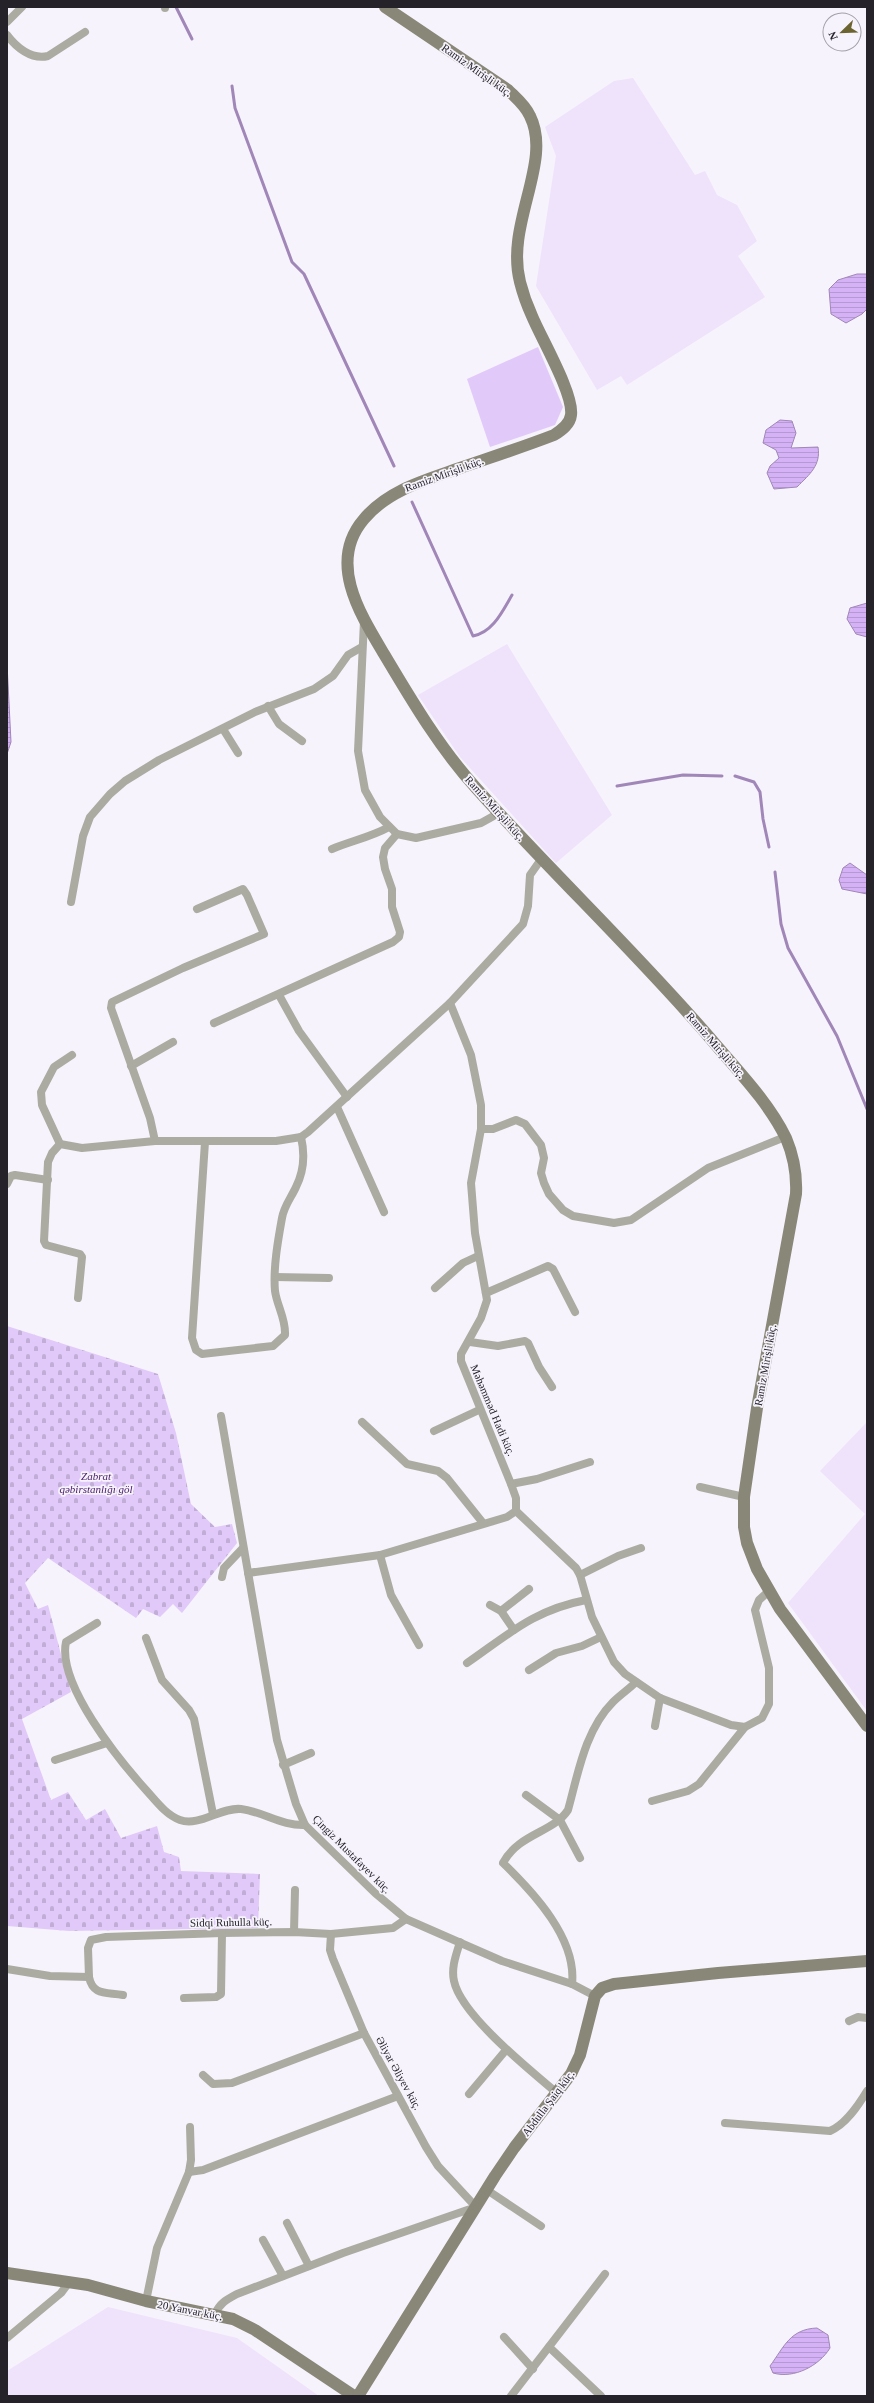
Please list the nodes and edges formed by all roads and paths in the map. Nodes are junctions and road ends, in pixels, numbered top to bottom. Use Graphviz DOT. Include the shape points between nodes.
graph roads {
  1 [pos="22,7"];
  2 [pos="385,7"];
  3 [pos="7,22"];
  4 [pos="85,32"];
  5 [pos="7,35"];
  6 [pos="364,621"];
  7 [pos="362,647"];
  8 [pos="268,706"];
  9 [pos="223,729"];
  10 [pos="302,740"];
  11 [pos="238,753"];
  12 [pos="499,813"];
  13 [pos="389,827"];
  14 [pos="397,834"];
  15 [pos="332,849"];
  16 [pos="542,858"];
  17 [pos="71,902"];
  18 [pos="196,909"];
  19 [pos="279,995"];
  20 [pos="450,1003"];
  21 [pos="214,1023"];
  22 [pos="173,1042"];
  23 [pos="72,1056"];
  24 [pos="131,1066"];
  25 [pos="347,1097"];
  26 [pos="337,1107"];
  27 [pos="481,1130"];
  28 [pos="301,1137"];
  29 [pos="785,1137"];
  30 [pos="155,1141"];
  31 [pos="205,1142"];
  32 [pos="60,1144"];
  33 [pos="48,1180"];
  34 [pos="7,1184"];
  35 [pos="384,1212"];
  36 [pos="478,1256"];
  37 [pos="275,1277"];
  38 [pos="329,1278"];
  39 [pos="435,1288"];
  40 [pos="486,1294"];
  41 [pos="78,1298"];
  42 [pos="575,1312"];
  43 [pos="470,1342"];
  44 [pos="552,1386"];
  45 [pos="479,1410"];
  46 [pos="221,1416"];
  47 [pos="362,1422"];
  48 [pos="434,1431"];
  49 [pos="590,1462"];
  50 [pos="511,1484"];
  51 [pos="700,1487"];
  52 [pos="744,1497"];
  53 [pos="516,1512"];
  54 [pos="483,1523"];
  55 [pos="244,1548"];
  56 [pos="641,1548"];
  57 [pos="380,1555"];
  58 [pos="248,1573"];
  59 [pos="580,1575"];
  60 [pos="222,1577"];
  61 [pos="529,1589"];
  62 [pos="769,1591"];
  63 [pos="586,1600"];
  64 [pos="490,1605"];
  65 [pos="501,1611"];
  66 [pos="97,1623"];
  67 [pos="514,1630"];
  68 [pos="601,1637"];
  69 [pos="146,1638"];
  70 [pos="419,1645"];
  71 [pos="468,1663"];
  72 [pos="529,1670"];
  73 [pos="636,1682"];
  74 [pos="660,1698"];
  75 [pos="655,1726"];
  76 [pos="867,1726"];
  77 [pos="745,1727"];
  78 [pos="107,1743"];
  79 [pos="311,1753"];
  80 [pos="55,1760"];
  81 [pos="283,1765"];
  82 [pos="526,1795"];
  83 [pos="652,1801"];
  84 [pos="213,1814"];
  85 [pos="560,1820"];
  86 [pos="306,1825"];
  87 [pos="580,1858"];
  88 [pos="295,1890"];
  89 [pos="406,1919"];
  90 [pos="294,1932"];
  91 [pos="222,1933"];
  92 [pos="331,1934"];
  93 [pos="460,1942"];
  94 [pos="867,1961"];
  95 [pos="7,1969"];
  96 [pos="88,1976"];
  97 [pos="572,1984"];
  98 [pos="123,1994"];
  99 [pos="595,1996"];
  100 [pos="184,1998"];
  101 [pos="867,2018"];
  102 [pos="849,2020"];
  103 [pos="364,2033"];
  104 [pos="506,2050"];
  105 [pos="204,2075"];
  106 [pos="867,2091"];
  107 [pos="557,2093"];
  108 [pos="469,2094"];
  109 [pos="398,2096"];
  110 [pos="726,2123"];
  111 [pos="190,2127"];
  112 [pos="189,2172"];
  113 [pos="487,2190"];
  114 [pos="476,2207"];
  115 [pos="287,2223"];
  116 [pos="541,2226"];
  117 [pos="263,2240"];
  118 [pos="309,2266"];
  119 [pos="7,2272"];
  120 [pos="605,2274"];
  121 [pos="283,2276"];
  122 [pos="70,2281"];
  123 [pos="146,2301"];
  124 [pos="215,2314"];
  125 [pos="504,2337"];
  126 [pos="7,2338"];
  127 [pos="549,2347"];
  128 [pos="532,2369"];
  129 [pos="354,2396"];
  130 [pos="358,2396"];
  131 [pos="511,2396"];
  132 [pos="601,2396"];
  1 -- 3 [label="street"];
  2 -- 6 [label="street, Ramiz Mirişli küç." via="508,90 530,115 537,145 518,229 516,262 527,305 565,389 571,414 569,423 554,435 417,483 388,498 372,510 353,535 348,556 351,592"];
  4 -- 5 [label="street" via="42,57 14,46"];
  6 -- 7 [label="street"];
  6 -- 12 [label="street, Ramiz Mirişli küç." via="434,736 455,764"];
  7 -- 8 [label="street" via="348,655 343,665 325,682 302,694"];
  7 -- 13 [label="street" via="359,766 371,803"];
  8 -- 9 [label="street"];
  8 -- 10 [label="street" via="279,724"];
  9 -- 11 [label="street"];
  9 -- 17 [label="street" via="138,772 98,806 90,817 83,836"];
  12 -- 14 [label="street" via="481,823 416,838"];
  12 -- 16 [label="street, Ramiz Mirişli küç."];
  13 -- 14 [label="street"];
  13 -- 15 [label="street"];
  14 -- 19 [label="street" via="385,848 383,856 392,889 392,907 400,932 399,937"];
  16 -- 20 [label="street" via="530,875 528,906 523,924"];
  16 -- 29 [label="street, Ramiz Mirişli küç." via="625,943 688,1013 750,1085"];
  18 -- 24 [label="street" via="243,889 264,934 112,1002 111,1008"];
  19 -- 21 [label="street"];
  19 -- 25 [label="street" via="298,1032"];
  20 -- 25 [label="street"];
  20 -- 27 [label="street, Məhəmməd Hadi küç." via="471,1056 477,1080"];
  22 -- 24 [label="street"];
  23 -- 32 [label="street" via="54,1067 41,1092 42,1105"];
  24 -- 30 [label="street" via="150,1118"];
  25 -- 26 [label="street"];
  26 -- 28 [label="street"];
  26 -- 35 [label="street"];
  27 -- 29 [label="street" via="493,1129 516,1120 525,1124 541,1145 544,1158 541,1173 554,1201 573,1216 614,1223 631,1220 708,1168"];
  27 -- 36 [label="street, Məhəmməd Hadi küç." via="471,1183"];
  28 -- 31 [label="street" via="276,1141"];
  28 -- 37 [label="street" via="304,1161 296,1187 285,1204 282,1216"];
  29 -- 52 [label="street, Ramiz Mirişli küç." via="796,1166 796,1194 757,1408"];
  30 -- 31 [label="street"];
  30 -- 32 [label="street" via="82,1148"];
  31 -- 37 [label="street" via="192,1338 196,1350 202,1354 273,1346 285,1335 286,1326 275,1290"];
  32 -- 33 [label="street" via="48,1162"];
  33 -- 34 [label="street" via="15,1174"];
  33 -- 41 [label="street" via="44,1241 46,1245 80,1254 82,1258"];
  36 -- 39 [label="street" via="463,1263"];
  36 -- 40 [label="street, Məhəmməd Hadi küç."];
  37 -- 38 [label="street"];
  40 -- 42 [label="street" via="548,1266 553,1269"];
  40 -- 43 [label="street, Məhəmməd Hadi küç." via="485,1309"];
  43 -- 44 [label="street" via="498,1346 525,1340"];
  43 -- 45 [label="street, Məhəmməd Hadi küç." via="461,1354 461,1361"];
  45 -- 48 [label="street"];
  45 -- 50 [label="street, Məhəmməd Hadi küç."];
  46 -- 55 [label="street, Çingiz Mustafayev küç."];
  47 -- 54 [label="street" via="407,1464 438,1471 447,1478"];
  49 -- 50 [label="street" via="537,1479"];
  50 -- 53 [label="street, Məhəmməd Hadi küç." via="516,1498"];
  51 -- 52 [label="street"];
  52 -- 62 [label="street, Ramiz Mirişli küç." via="743,1516 747,1544"];
  53 -- 54 [label="street"];
  53 -- 59 [label="street" via="566,1556"];
  54 -- 57 [label="street"];
  55 -- 58 [label="street, Çingiz Mustafayev küç."];
  55 -- 60 [label="street" via="224,1568"];
  56 -- 59 [label="street"];
  57 -- 58 [label="street"];
  57 -- 70 [label="street" via="391,1595"];
  58 -- 81 [label="street, Çingiz Mustafayev küç."];
  59 -- 63 [label="street"];
  61 -- 65 [label="street"];
  62 -- 76 [label="street, Ramiz Mirişli küç."];
  62 -- 77 [label="street" via="759,1600 755,1610 769,1668 769,1704 762,1718"];
  63 -- 67 [label="street" via="548,1609"];
  63 -- 68 [label="street"];
  64 -- 65 [label="street"];
  65 -- 67 [label="street"];
  66 -- 78 [label="street" via="72,1636 66,1642 64,1650 78,1694"];
  67 -- 71 [label="street"];
  68 -- 72 [label="street" via="556,1654"];
  68 -- 73 [label="street" via="614,1662"];
  69 -- 84 [label="street" via="162,1680 194,1719"];
  73 -- 74 [label="street"];
  73 -- 85 [label="street" via="613,1702 593,1731 568,1810"];
  74 -- 75 [label="street"];
  74 -- 77 [label="street" via="731,1725"];
  77 -- 83 [label="street" via="699,1784 688,1791"];
  78 -- 80 [label="street"];
  78 -- 84 [label="street" via="120,1762 165,1811 178,1820 188,1822"];
  79 -- 81 [label="street"];
  81 -- 86 [label="street, Çingiz Mustafayev küç."];
  82 -- 85 [label="street"];
  84 -- 86 [label="street" via="242,1809 293,1826"];
  85 -- 87 [label="street"];
  85 -- 97 [label="street" via="530,1836 509,1853 503,1863 552,1917 571,1958"];
  86 -- 89 [label="street, Çingiz Mustafayev küç."];
  88 -- 90 [label="street"];
  89 -- 92 [label="street, Sidqi Ruhulla küç." via="393,1928"];
  89 -- 93 [label="street, Çingiz Mustafayev küç."];
  90 -- 91 [label="street, Sidqi Ruhulla küç."];
  90 -- 92 [label="street, Sidqi Ruhulla küç."];
  91 -- 96 [label="street, Sidqi Ruhulla küç." via="96,1938 91,1940 88,1948"];
  91 -- 100 [label="street" via="221,1994 216,1997"];
  92 -- 103 [label="street, Əliyar Əliyev küç." via="332,1959"];
  93 -- 97 [label="street, Çingiz Mustafayev küç." via="522,1969"];
  93 -- 104 [label="street" via="452,1970 454,1983 465,2004"];
  94 -- 99 [label="street" via="614,1984 602,1988"];
  95 -- 96 [label="street" via="50,1976"];
  96 -- 98 [label="street" via="95,1990"];
  97 -- 99 [label="street, Çingiz Mustafayev küç."];
  99 -- 107 [label="street, Abdulla Şaiq küç." via="580,2055 571,2074"];
  101 -- 102 [label="street"];
  103 -- 105 [label="street" via="232,2083 213,2084"];
  103 -- 109 [label="street, Əliyar Əliyev küç."];
  104 -- 107 [label="street"];
  104 -- 108 [label="street"];
  106 -- 110 [label="street" via="837,2128 830,2131"];
  107 -- 113 [label="street, Abdulla Şaiq küç." via="514,2148"];
  109 -- 112 [label="street" via="202,2170"];
  109 -- 114 [label="street, Əliyar Əliyev küç." via="438,2166"];
  111 -- 112 [label="street"];
  112 -- 123 [label="street" via="157,2248"];
  113 -- 114 [label="street, Abdulla Şaiq küç."];
  113 -- 116 [label="street"];
  114 -- 118 [label="street"];
  114 -- 130 [label="street, Abdulla Şaiq küç."];
  115 -- 118 [label="street"];
  117 -- 121 [label="street"];
  118 -- 121 [label="street"];
  119 -- 122 [label="street, 20 Yanvar küç."];
  120 -- 127 [label="street"];
  121 -- 124 [label="street" via="224,2300"];
  122 -- 123 [label="street, 20 Yanvar küç."];
  122 -- 126 [label="street" via="61,2292"];
  123 -- 124 [label="street, 20 Yanvar küç."];
  124 -- 129 [label="street, 20 Yanvar küç." via="233,2319 255,2330"];
  125 -- 128 [label="street"];
  127 -- 128 [label="street"];
  127 -- 132 [label="street"];
  128 -- 131 [label="street"];
}
